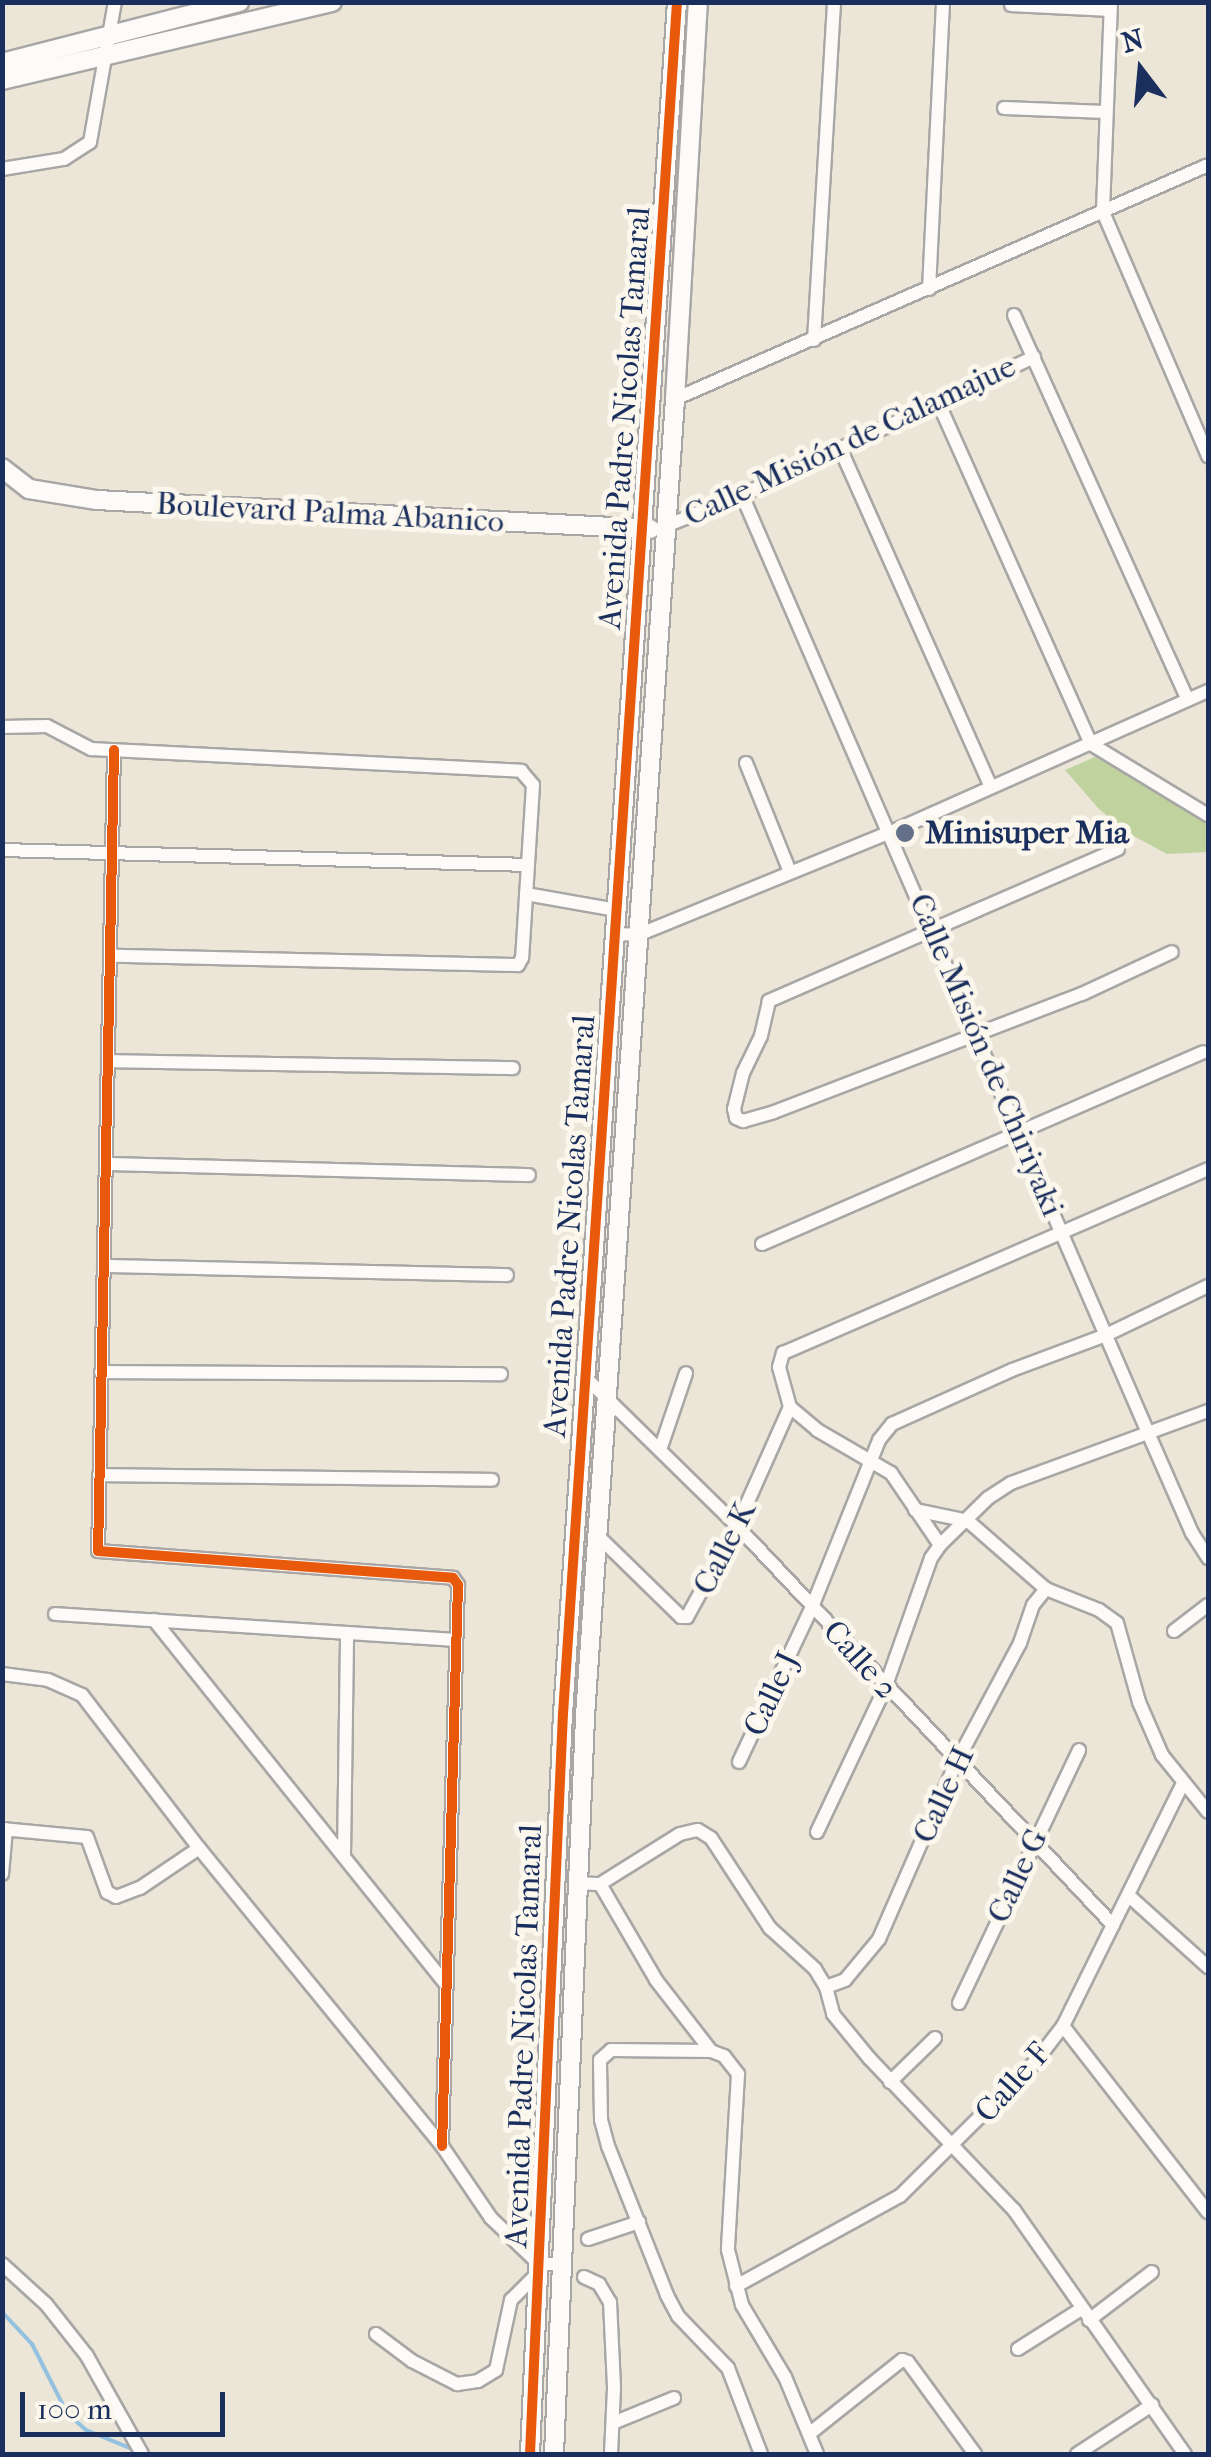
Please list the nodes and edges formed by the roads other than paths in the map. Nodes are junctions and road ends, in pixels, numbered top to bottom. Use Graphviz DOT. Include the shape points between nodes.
graph roads {
  1 [pos="115,2"];
  2 [pos="239,2"];
  3 [pos="332,2"];
  4 [pos="676,2"];
  5 [pos="698,2"];
  6 [pos="834,2"];
  7 [pos="944,2"];
  8 [pos="1011,4"];
  9 [pos="1110,6"];
  10 [pos="108,39"];
  11 [pos="104,59"];
  12 [pos="2,63"];
  13 [pos="2,80"];
  14 [pos="1004,108"];
  15 [pos="1106,112"];
  16 [pos="1208,166"];
  17 [pos="2,169"];
  18 [pos="1103,212"];
  19 [pos="929,289"];
  20 [pos="1014,315"];
  21 [pos="814,340"];
  22 [pos="1034,357"];
  23 [pos="675,399"];
  24 [pos="938,402"];
  25 [pos="840,448"];
  26 [pos="1208,456"];
  27 [pos="2,468"];
  28 [pos="742,495"];
  29 [pos="666,526"];
  30 [pos="642,530"];
  31 [pos="1208,691"];
  32 [pos="1188,700"];
  33 [pos="2,727"];
  34 [pos="1091,744"];
  35 [pos="114,750"];
  36 [pos="746,763"];
  37 [pos="991,788"];
  38 [pos="1208,814"];
  39 [pos="890,832"];
  40 [pos="2,850"];
  41 [pos="1118,850"];
  42 [pos="112,854"];
  43 [pos="528,866"];
  44 [pos="790,872"];
  45 [pos="526,894"];
  46 [pos="616,910"];
  47 [pos="934,932"];
  48 [pos="616,934"];
  49 [pos="638,935"];
  50 [pos="1172,952"];
  51 [pos="110,956"];
  52 [pos="978,1033"];
  53 [pos="1202,1052"];
  54 [pos="108,1061"];
  55 [pos="513,1068"];
  56 [pos="1019,1132"];
  57 [pos="106,1164"];
  58 [pos="1208,1169"];
  59 [pos="530,1175"];
  60 [pos="1063,1234"];
  61 [pos="762,1244"];
  62 [pos="104,1266"];
  63 [pos="507,1275"];
  64 [pos="1208,1286"];
  65 [pos="1106,1335"];
  66 [pos="101,1372"];
  67 [pos="686,1372"];
  68 [pos="501,1374"];
  69 [pos="583,1376"];
  70 [pos="606,1396"];
  71 [pos="790,1407"];
  72 [pos="1208,1411"];
  73 [pos="1149,1436"];
  74 [pos="660,1450"];
  75 [pos="872,1459"];
  76 [pos="99,1476"];
  77 [pos="492,1480"];
  78 [pos="916,1510"];
  79 [pos="968,1521"];
  80 [pos="737,1526"];
  81 [pos="596,1534"];
  82 [pos="940,1545"];
  83 [pos="1208,1558"];
  84 [pos="1046,1589"];
  85 [pos="1208,1605"];
  86 [pos="812,1606"];
  87 [pos="56,1614"];
  88 [pos="154,1620"];
  89 [pos="1174,1630"];
  90 [pos="347,1633"];
  91 [pos="454,1640"];
  92 [pos="2,1674"];
  93 [pos="885,1688"];
  94 [pos="1079,1750"];
  95 [pos="739,1762"];
  96 [pos="956,1763"];
  97 [pos="1183,1783"];
  98 [pos="1208,1812"];
  99 [pos="4,1829"];
  100 [pos="817,1832"];
  101 [pos="1033,1844"];
  102 [pos="199,1848"];
  103 [pos="344,1856"];
  104 [pos="2,1874"];
  105 [pos="578,1883"];
  106 [pos="600,1884"];
  107 [pos="1128,1895"];
  108 [pos="1113,1925"];
  109 [pos="1208,1967"];
  110 [pos="445,1982"];
  111 [pos="826,1987"];
  112 [pos="958,2003"];
  113 [pos="1063,2026"];
  114 [pos="935,2038"];
  115 [pos="711,2051"];
  116 [pos="890,2082"];
  117 [pos="442,2146"];
  118 [pos="952,2147"];
  119 [pos="1208,2212"];
  120 [pos="639,2222"];
  121 [pos="588,2240"];
  122 [pos="2,2264"];
  123 [pos="562,2264"];
  124 [pos="540,2268"];
  125 [pos="1152,2272"];
  126 [pos="584,2277"];
  127 [pos="736,2286"];
  128 [pos="1085,2314"];
  129 [pos="376,2334"];
  130 [pos="1018,2349"];
  131 [pos="674,2398"];
  132 [pos="1152,2405"];
  133 [pos="613,2423"];
  134 [pos="809,2434"];
  135 [pos="142,2454"];
  136 [pos="530,2454"];
  137 [pos="554,2454"];
  138 [pos="612,2454"];
  139 [pos="761,2454"];
  140 [pos="817,2454"];
  141 [pos="975,2454"];
  142 [pos="1076,2454"];
  143 [pos="1185,2454"];
  1 -- 10 [label="street"];
  2 -- 10 [label="street"];
  3 -- 11 [label="street"];
  4 -- 30 [label="street, Avenida Padre Nicolas Tamaral"];
  5 -- 23 [label="street, Avenida Padre Nicolas Tamaral"];
  6 -- 21 [label="street"];
  7 -- 19 [label="street"];
  8 -- 9 [label="street"];
  9 -- 15 [label="street"];
  10 -- 11 [label="street"];
  10 -- 12 [label="street"];
  11 -- 13 [label="street"];
  11 -- 17 [label="street" via="90,142 64,158"];
  14 -- 15 [label="street"];
  15 -- 18 [label="street"];
  16 -- 18 [label="street"];
  18 -- 19 [label="street"];
  18 -- 26 [label="street"];
  19 -- 21 [label="street"];
  20 -- 22 [label="street"];
  21 -- 23 [label="street"];
  22 -- 24 [label="street, Calle Misión de Calamajue"];
  22 -- 32 [label="street"];
  23 -- 29 [label="street, Avenida Padre Nicolas Tamaral"];
  24 -- 25 [label="street, Calle Misión de Calamajue"];
  24 -- 34 [label="street"];
  25 -- 28 [label="street, Calle Misión de Calamajue"];
  25 -- 37 [label="street"];
  27 -- 30 [label="street, Boulevard Palma Abanico" via="29,489 97,500"];
  28 -- 29 [label="street, Calle Misión de Calamajue"];
  28 -- 39 [label="street, Calle Misión de Chiriyaki"];
  29 -- 30 [label="street, Boulevard Palma Abanico"];
  29 -- 49 [label="street, Avenida Padre Nicolas Tamaral"];
  30 -- 46 [label="street, Avenida Padre Nicolas Tamaral"];
  31 -- 32 [label="street"];
  32 -- 34 [label="street"];
  33 -- 35 [label="street" via="46,726 91,749"];
  34 -- 37 [label="street"];
  34 -- 38 [label="street"];
  35 -- 42 [label="street"];
  35 -- 43 [label="street" via="520,772 534,785"];
  36 -- 44 [label="street"];
  37 -- 39 [label="street"];
  39 -- 44 [label="street"];
  39 -- 47 [label="street, Calle Misión de Chiriyaki"];
  40 -- 42 [label="street"];
  41 -- 47 [label="street"];
  42 -- 43 [label="street"];
  42 -- 51 [label="street"];
  43 -- 45 [label="street"];
  44 -- 49 [label="street"];
  45 -- 46 [label="street"];
  45 -- 51 [label="street" via="522,958 510,966"];
  46 -- 48 [label="street, Avenida Padre Nicolas Tamaral"];
  47 -- 52 [label="street, Calle Misión de Chiriyaki"];
  47 -- 52 [label="street" via="769,1001 743,1073 736,1118 774,1112"];
  48 -- 49 [label="street"];
  48 -- 69 [label="street, Avenida Padre Nicolas Tamaral"];
  49 -- 70 [label="street, Avenida Padre Nicolas Tamaral"];
  50 -- 52 [label="street"];
  51 -- 54 [label="street"];
  52 -- 56 [label="street, Calle Misión de Chiriyaki"];
  53 -- 56 [label="street"];
  54 -- 55 [label="street"];
  54 -- 57 [label="street"];
  56 -- 60 [label="street, Calle Misión de Chiriyaki"];
  56 -- 61 [label="street"];
  57 -- 59 [label="street"];
  57 -- 62 [label="street"];
  58 -- 60 [label="street"];
  60 -- 65 [label="street, Calle Misión de Chiriyaki"];
  60 -- 71 [label="street" via="784,1353 779,1359"];
  62 -- 63 [label="street"];
  62 -- 66 [label="street"];
  64 -- 65 [label="street, Calle J"];
  65 -- 73 [label="street, Calle Misión de Chiriyaki"];
  65 -- 75 [label="street, Calle J" via="910,1414 892,1424"];
  66 -- 68 [label="street"];
  66 -- 76 [label="street"];
  67 -- 74 [label="street"];
  69 -- 70 [label="street, Calle 2"];
  69 -- 124 [label="street, Avenida Padre Nicolas Tamaral"];
  70 -- 74 [label="street, Calle 2"];
  70 -- 81 [label="street, Avenida Padre Nicolas Tamaral"];
  71 -- 75 [label="street"];
  71 -- 80 [label="street, Calle K"];
  72 -- 73 [label="street"];
  73 -- 79 [label="street" via="1012,1483"];
  73 -- 83 [label="street, Calle Misión de Chiriyaki"];
  74 -- 80 [label="street, Calle 2"];
  75 -- 78 [label="street" via="891,1473"];
  75 -- 86 [label="street, Calle J"];
  76 -- 77 [label="street"];
  76 -- 91 [label="street" via="98,1552 453,1578"];
  78 -- 79 [label="street"];
  78 -- 82 [label="street"];
  79 -- 82 [label="street"];
  79 -- 84 [label="street"];
  80 -- 81 [label="street, Calle K" via="688,1617"];
  80 -- 86 [label="street, Calle 2"];
  81 -- 105 [label="street, Avenida Padre Nicolas Tamaral"];
  82 -- 93 [label="street"];
  84 -- 96 [label="street, Calle H"];
  84 -- 97 [label="street" via="1117,1623 1147,1720"];
  85 -- 89 [label="street"];
  86 -- 93 [label="street, Calle 2"];
  86 -- 95 [label="street, Calle J"];
  87 -- 88 [label="street"];
  88 -- 90 [label="street"];
  88 -- 103 [label="street"];
  90 -- 91 [label="street"];
  90 -- 103 [label="street"];
  91 -- 110 [label="street"];
  92 -- 102 [label="street" via="48,1680 82,1695"];
  93 -- 96 [label="street, Calle 2"];
  93 -- 100 [label="street"];
  94 -- 101 [label="street, Calle G"];
  96 -- 101 [label="street, Calle 2"];
  96 -- 111 [label="street, Calle H" via="879,1938 845,1980"];
  97 -- 98 [label="street"];
  97 -- 107 [label="street, Calle F"];
  99 -- 102 [label="street" via="87,1837 106,1892 116,1896 140,1888"];
  99 -- 104 [label="street"];
  101 -- 108 [label="street, Calle 2"];
  101 -- 112 [label="street, Calle G"];
  102 -- 117 [label="street"];
  103 -- 110 [label="street"];
  105 -- 106 [label="street"];
  105 -- 123 [label="street, Avenida Padre Nicolas Tamaral"];
  106 -- 111 [label="street" via="680,1834 698,1830 711,1838 770,1928"];
  106 -- 115 [label="street" via="656,1980"];
  107 -- 108 [label="street, Calle F"];
  107 -- 109 [label="street"];
  108 -- 113 [label="street, Calle F"];
  110 -- 117 [label="street"];
  111 -- 116 [label="street" via="833,2014"];
  113 -- 118 [label="street, Calle F"];
  113 -- 119 [label="street"];
  114 -- 116 [label="street"];
  115 -- 120 [label="street" via="611,2050 600,2060 601,2120"];
  115 -- 127 [label="street" via="738,2074 728,2250"];
  116 -- 118 [label="street"];
  117 -- 124 [label="street" via="491,2218"];
  118 -- 127 [label="street, Calle F" via="900,2196"];
  118 -- 128 [label="street" via="1014,2210"];
  120 -- 121 [label="street"];
  120 -- 139 [label="street" via="678,2316 728,2368"];
  122 -- 135 [label="street" via="46,2304 87,2356"];
  123 -- 124 [label="street"];
  123 -- 137 [label="street, Avenida Padre Nicolas Tamaral"];
  124 -- 129 [label="street" via="511,2300 496,2370 478,2381 456,2384"];
  124 -- 136 [label="street, Avenida Padre Nicolas Tamaral"];
  125 -- 128 [label="street"];
  126 -- 133 [label="street" via="599,2284 610,2302"];
  127 -- 134 [label="street"];
  128 -- 130 [label="street"];
  128 -- 132 [label="street"];
  131 -- 133 [label="street"];
  132 -- 142 [label="street"];
  132 -- 143 [label="street"];
  133 -- 138 [label="street"];
  134 -- 140 [label="street"];
  134 -- 141 [label="street" via="902,2360"];
}
